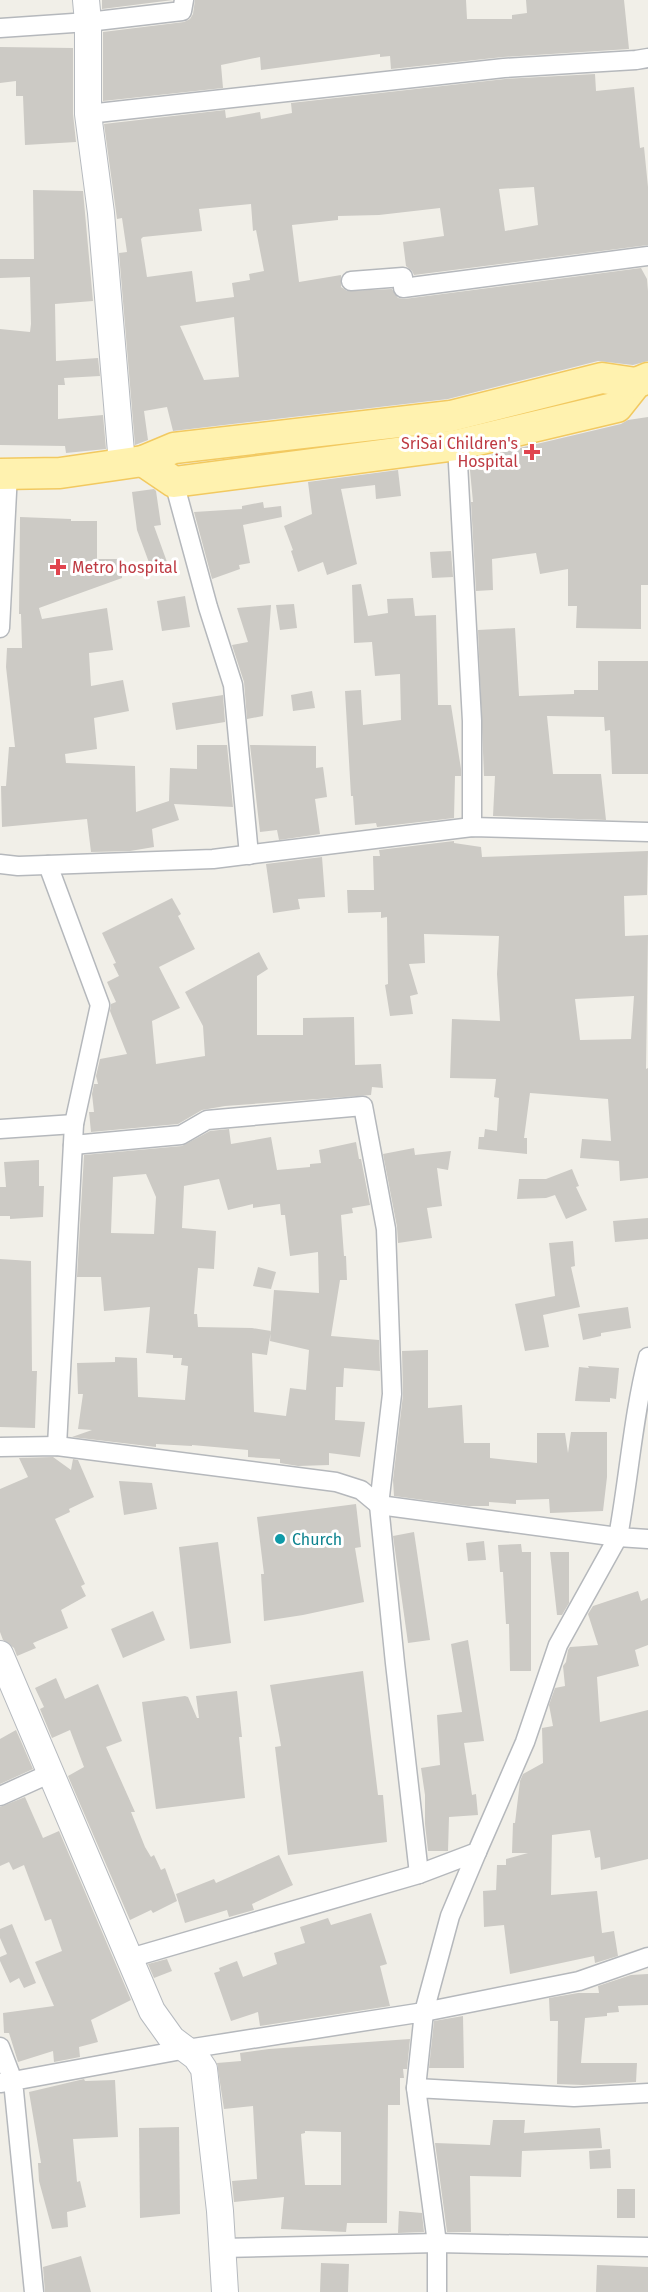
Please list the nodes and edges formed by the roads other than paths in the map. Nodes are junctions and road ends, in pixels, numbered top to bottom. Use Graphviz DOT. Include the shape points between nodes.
graph roads {
  1 [pos="184,0"];
  2 [pos="87,11"];
  3 [pos="0,28"];
  4 [pos="648,58"];
  5 [pos="88,114"];
  6 [pos="648,256"];
  7 [pos="351,281"];
  8 [pos="642,380"];
  9 [pos="457,446"];
  10 [pos="133,463"];
  11 [pos="3,473"];
  12 [pos="174,482"];
  13 [pos="0,628"];
  14 [pos="472,827"];
  15 [pos="648,832"];
  16 [pos="249,855"];
  17 [pos="0,864"];
  18 [pos="48,865"];
  19 [pos="74,1124"];
  20 [pos="0,1129"];
  21 [pos="73,1145"];
  22 [pos="648,1357"];
  23 [pos="57,1446"];
  24 [pos="0,1447"];
  25 [pos="379,1505"];
  26 [pos="618,1537"];
  27 [pos="648,1539"];
  28 [pos="0,1654"];
  29 [pos="51,1773"];
  30 [pos="0,1796"];
  31 [pos="477,1852"];
  32 [pos="419,1874"];
  33 [pos="648,1957"];
  34 [pos="130,1958"];
  35 [pos="424,2012"];
  36 [pos="0,2047"];
  37 [pos="187,2049"];
  38 [pos="6,2082"];
  39 [pos="416,2088"];
  40 [pos="648,2094"];
  41 [pos="437,2243"];
  42 [pos="648,2247"];
  43 [pos="222,2248"];
  44 [pos="34,2292"];
  45 [pos="225,2292"];
  46 [pos="437,2292"];
  1 -- 2 [label="street" via="182,12"];
  2 -- 3 [label="street"];
  2 -- 5 [label="main road"];
  4 -- 5 [label="street" via="504,68"];
  5 -- 10 [label="main road"];
  6 -- 7 [label="street" via="404,288 403,277"];
  8 -- 9 [label="main road" via="617,407"];
  8 -- 10 [label="main road" via="602,378 451,416 174,448"];
  9 -- 12 [label="main road"];
  9 -- 14 [label="street" via="472,721"];
  10 -- 11 [label="main road" via="60,473"];
  10 -- 12 [label="main road"];
  11 -- 13 [label="street"];
  12 -- 16 [label="street" via="207,607 233,685"];
  14 -- 15 [label="street"];
  14 -- 16 [label="street"];
  16 -- 18 [label="street"];
  17 -- 18 [label="street"];
  18 -- 19 [label="street" via="100,1005"];
  19 -- 20 [label="street"];
  19 -- 21 [label="street"];
  21 -- 23 [label="street"];
  21 -- 25 [label="street" via="181,1135 207,1120 363,1106 386,1229 392,1394"];
  22 -- 26 [label="street" via="638,1397"];
  23 -- 24 [label="street"];
  23 -- 25 [label="street" via="336,1482 361,1490"];
  25 -- 26 [label="street"];
  25 -- 32 [label="street"];
  26 -- 27 [label="street"];
  26 -- 31 [label="street" via="558,1644 525,1742"];
  28 -- 29 [label="main road"];
  29 -- 30 [label="street"];
  29 -- 34 [label="main road"];
  31 -- 32 [label="street"];
  31 -- 35 [label="street" via="450,1916"];
  32 -- 34 [label="street"];
  33 -- 35 [label="street" via="579,1981"];
  34 -- 37 [label="main road" via="152,2011 172,2039"];
  35 -- 37 [label="street"];
  35 -- 39 [label="street"];
  36 -- 38 [label="street"];
  37 -- 38 [label="street"];
  37 -- 43 [label="main road" via="204,2069"];
  38 -- 44 [label="street"];
  39 -- 40 [label="street" via="574,2097"];
  39 -- 41 [label="street"];
  41 -- 42 [label="street"];
  41 -- 43 [label="street"];
  41 -- 46 [label="street"];
  43 -- 45 [label="main road"];
}
